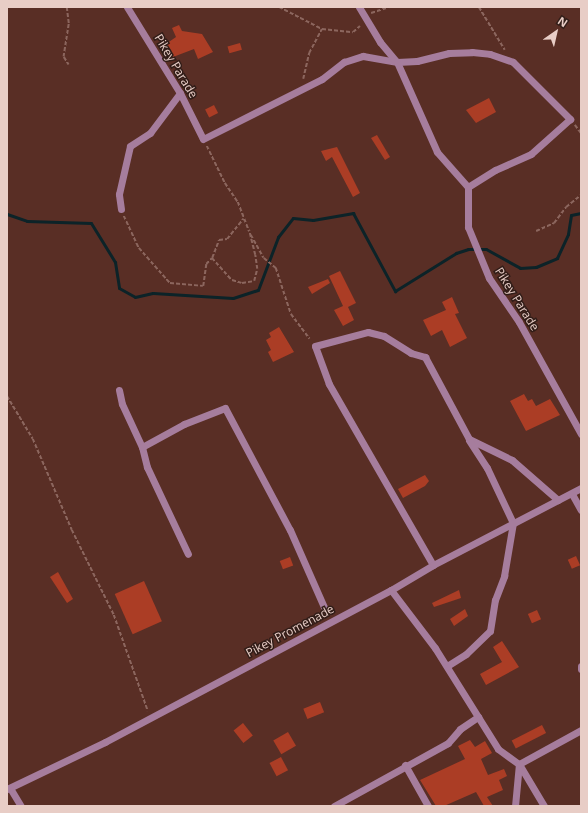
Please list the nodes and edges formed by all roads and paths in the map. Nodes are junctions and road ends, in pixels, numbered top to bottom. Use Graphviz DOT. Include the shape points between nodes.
graph roads {
  1 [pos="67,7"];
  2 [pos="127,7"];
  3 [pos="279,7"];
  4 [pos="359,7"];
  5 [pos="390,7"];
  6 [pos="479,7"];
  7 [pos="365,15"];
  8 [pos="322,29"];
  9 [pos="397,62"];
  10 [pos="512,62"];
  11 [pos="68,65"];
  12 [pos="302,88"];
  13 [pos="180,93"];
  14 [pos="203,139"];
  15 [pos="468,187"];
  16 [pos="581,195"];
  17 [pos="121,209"];
  18 [pos="243,219"];
  19 [pos="249,231"];
  20 [pos="536,231"];
  21 [pos="212,258"];
  22 [pos="315,346"];
  23 [pos="119,390"];
  24 [pos="7,396"];
  25 [pos="581,434"];
  26 [pos="469,439"];
  27 [pos="142,447"];
  28 [pos="581,488"];
  29 [pos="572,494"];
  30 [pos="558,500"];
  31 [pos="581,510"];
  32 [pos="513,524"];
  33 [pos="188,554"];
  34 [pos="433,565"];
  35 [pos="391,590"];
  36 [pos="324,607"];
  37 [pos="447,666"];
  38 [pos="150,717"];
  39 [pos="478,717"];
  40 [pos="581,730"];
  41 [pos="519,764"];
  42 [pos="406,765"];
  43 [pos="9,788"];
  44 [pos="346,799"];
  45 [pos="21,806"];
  46 [pos="334,806"];
  47 [pos="350,806"];
  48 [pos="428,806"];
  49 [pos="515,806"];
  50 [pos="544,806"];
  1 -- 11 [label="path" via="69,24 64,57"];
  2 -- 13 [label="street, Pikey Parade"];
  3 -- 8 [label="path"];
  4 -- 7 [label="street"];
  5 -- 7 [label="path"];
  6 -- 10 [label="path"];
  7 -- 8 [label="path" via="353,32"];
  7 -- 9 [label="street" via="380,42"];
  8 -- 12 [label="path" via="309,53 302,74"];
  9 -- 10 [label="street" via="417,61 449,53 472,52 490,54"];
  9 -- 12 [label="street" via="363,56 344,62 322,79"];
  9 -- 15 [label="street" via="437,152"];
  10 -- 15 [label="street" via="570,119 531,154 495,170"];
  12 -- 14 [label="street"];
  13 -- 14 [label="street, Pikey Parade"];
  13 -- 17 [label="street" via="150,133 130,146 119,194"];
  14 -- 18 [label="path" via="225,183 238,202"];
  15 -- 25 [label="street, Pikey Parade" via="468,227 489,278 519,322"];
  16 -- 20 [label="path" via="566,207 554,223"];
  17 -- 21 [label="path" via="139,248 170,283 203,286 206,264"];
  18 -- 19 [label="path"];
  18 -- 21 [label="path" via="227,239 219,240"];
  19 -- 21 [label="path" via="257,269 254,281 242,283 232,280"];
  19 -- 22 [label="path" via="264,258 276,268 291,314"];
  22 -- 26 [label="street" via="368,332 384,336 411,353 425,357"];
  22 -- 34 [label="street" via="329,384"];
  23 -- 27 [label="street" via="122,404"];
  24 -- 38 [label="path" via="33,439 72,530 114,615 136,671"];
  26 -- 30 [label="street" via="512,460 534,476"];
  26 -- 32 [label="street" via="487,468"];
  27 -- 33 [label="street" via="147,467"];
  27 -- 36 [label="street" via="184,424 225,408 290,530"];
  28 -- 29 [label="street, Pikey Promenade"];
  29 -- 30 [label="street, Pikey Promenade"];
  29 -- 31 [label="street"];
  30 -- 32 [label="street, Pikey Promenade"];
  32 -- 34 [label="street, Pikey Promenade"];
  32 -- 37 [label="street" via="504,576 495,600 490,631 466,654"];
  34 -- 35 [label="street, Pikey Promenade"];
  35 -- 37 [label="street"];
  35 -- 38 [label="street, Pikey Promenade"];
  37 -- 39 [label="street"];
  38 -- 43 [label="street, Pikey Promenade"];
  39 -- 41 [label="street" via="498,748"];
  39 -- 42 [label="street" via="460,729 448,743"];
  40 -- 41 [label="street"];
  41 -- 49 [label="street"];
  41 -- 50 [label="street"];
  42 -- 44 [label="street"];
  42 -- 48 [label="street"];
  43 -- 45 [label="street"];
  44 -- 46 [label="street"];
  44 -- 47 [label="street"];
}
